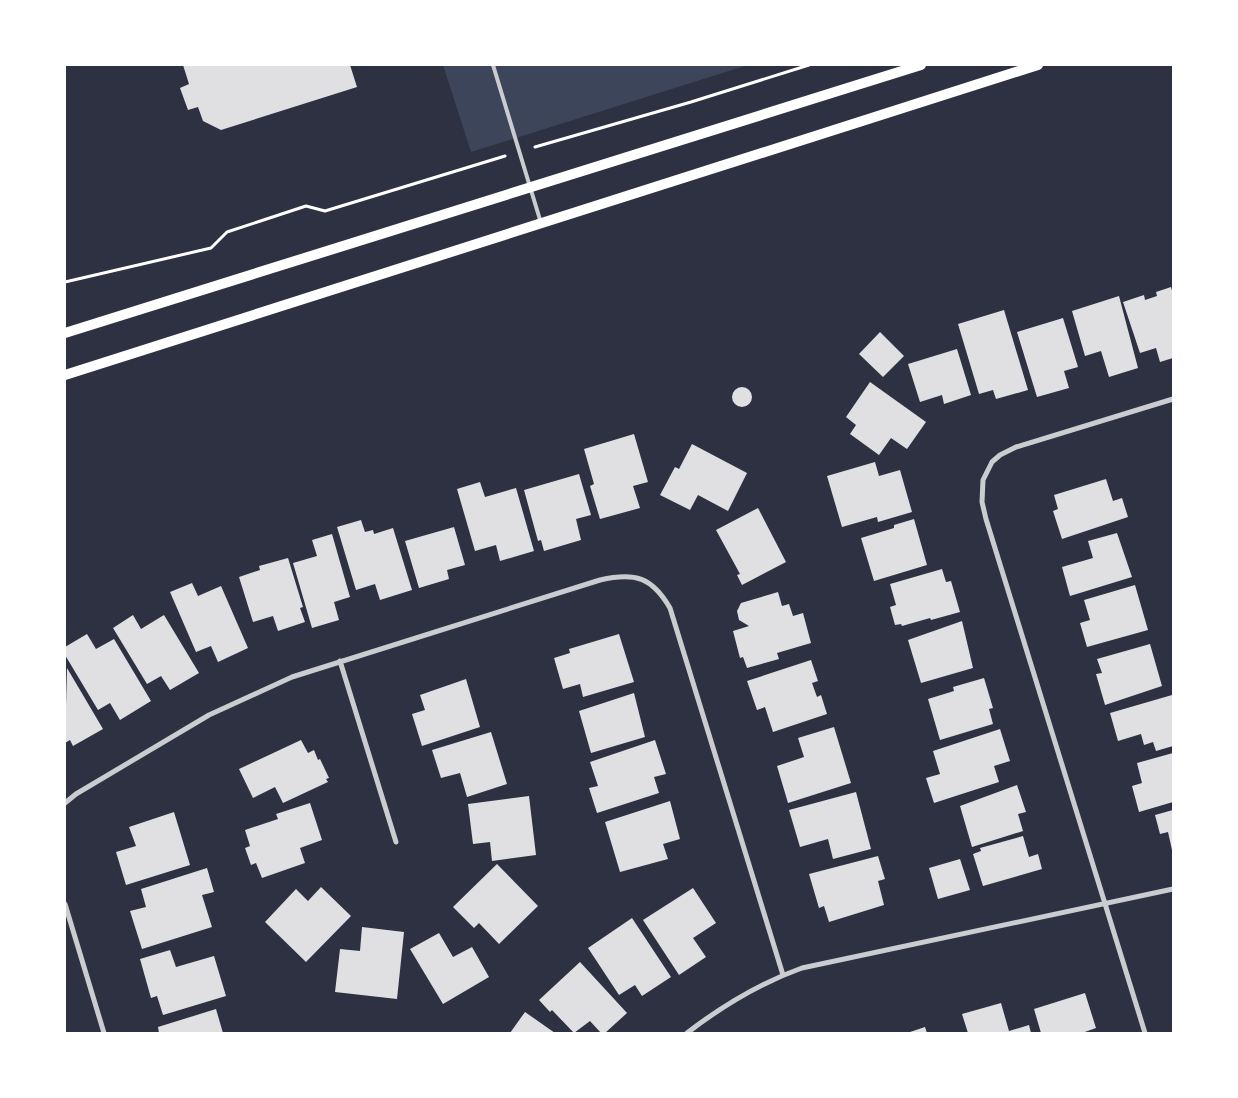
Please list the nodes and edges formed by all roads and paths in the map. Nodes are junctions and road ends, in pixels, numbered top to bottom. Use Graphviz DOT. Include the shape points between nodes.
graph roads {
  1 [pos="493,65"];
  2 [pos="809,65"];
  3 [pos="920,65"];
  4 [pos="1038,65"];
  5 [pos="519,152"];
  6 [pos="530,187"];
  7 [pos="541,223"];
  8 [pos="65,282"];
  9 [pos="65,333"];
  10 [pos="65,375"];
  11 [pos="1173,398"];
  12 [pos="340,661"];
  13 [pos="65,803"];
  14 [pos="396,842"];
  15 [pos="1173,889"];
  16 [pos="65,904"];
  17 [pos="1105,904"];
  18 [pos="783,975"];
  19 [pos="104,1033"];
  20 [pos="687,1033"];
  21 [pos="1145,1033"];
  1 -- 5 [label="lane"];
  2 -- 5 [label="path"];
  3 -- 6 [label="main road"];
  4 -- 7 [label="main road"];
  5 -- 6 [label="lane"];
  5 -- 8 [label="path" via="325,211 306,206 227,232 211,248"];
  6 -- 7 [label="lane"];
  6 -- 9 [label="main road"];
  7 -- 10 [label="main road"];
  11 -- 17 [label="street" via="1016,447 992,462 986,471 982,490 986,519"];
  12 -- 13 [label="street" via="236,701"];
  12 -- 14 [label="street"];
  12 -- 18 [label="street" via="600,580 630,576 653,585 670,608"];
  15 -- 17 [label="street"];
  16 -- 19 [label="street"];
  17 -- 18 [label="street" via="820,963"];
  17 -- 21 [label="street"];
  18 -- 20 [label="street" via="723,1008"];
}
